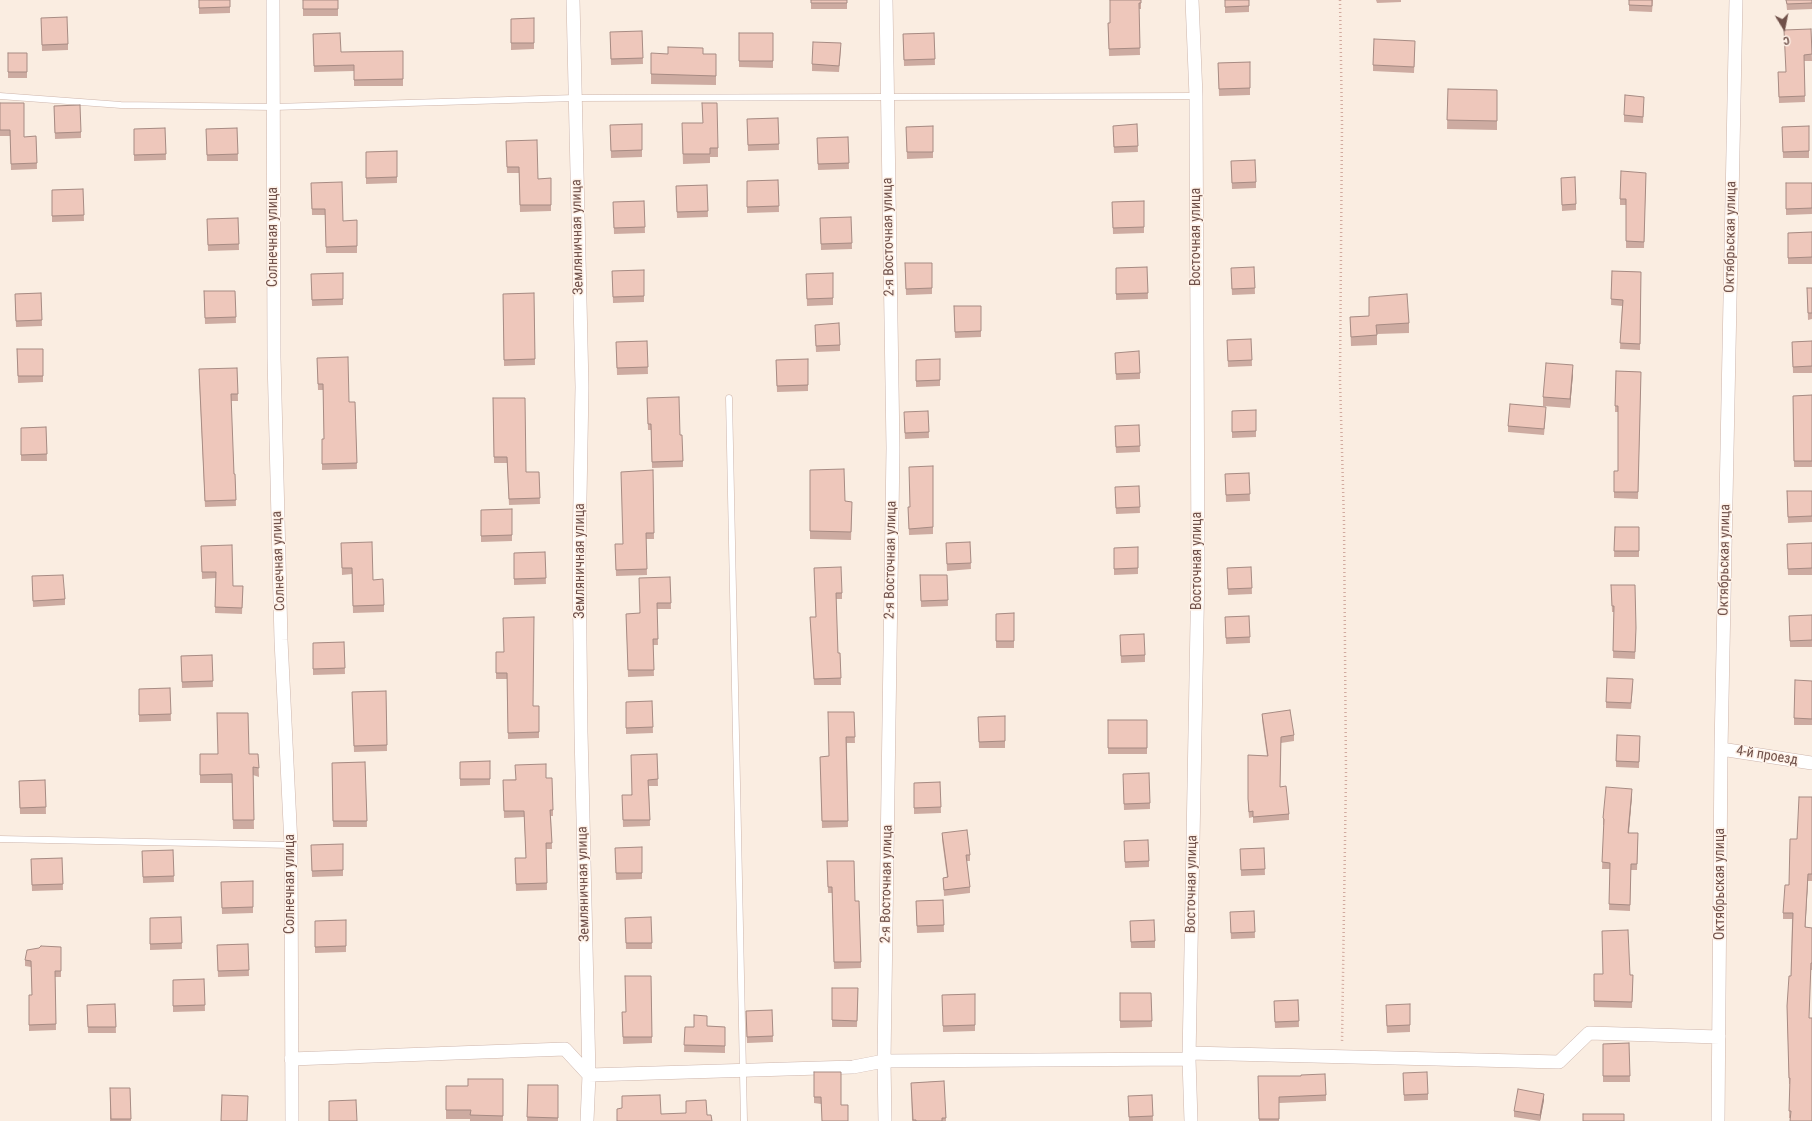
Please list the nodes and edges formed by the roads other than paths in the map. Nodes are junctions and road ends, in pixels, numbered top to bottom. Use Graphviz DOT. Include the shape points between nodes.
graph roads {
  1 [pos="273,0"];
  2 [pos="573,0"];
  3 [pos="886,0"];
  4 [pos="1192,0"];
  5 [pos="1736,0"];
  6 [pos="0,96"];
  7 [pos="1196,96"];
  8 [pos="575,98"];
  9 [pos="887,98"];
  10 [pos="274,107"];
  11 [pos="729,398"];
  12 [pos="1721,749"];
  13 [pos="1812,763"];
  14 [pos="0,839"];
  15 [pos="291,845"];
  16 [pos="1719,1037"];
  17 [pos="1189,1056"];
  18 [pos="291,1059"];
  19 [pos="884,1061"];
  20 [pos="744,1070"];
  21 [pos="589,1075"];
  22 [pos="292,1121"];
  23 [pos="587,1121"];
  24 [pos="744,1121"];
  25 [pos="885,1121"];
  26 [pos="1190,1121"];
  27 [pos="1718,1121"];
  1 -- 10 [label="street, Солнечная улица"];
  2 -- 8 [label="street, Земляничная улица"];
  3 -- 9 [label="street, 2-я Восточная улица"];
  4 -- 7 [label="street, Восточная улица"];
  5 -- 12 [label="street, Октябрьская улица"];
  6 -- 10 [label="lane" via="121,105"];
  7 -- 9 [label="lane"];
  7 -- 17 [label="street, Восточная улица" via="1198,568"];
  8 -- 9 [label="lane"];
  8 -- 10 [label="lane"];
  8 -- 21 [label="street, Земляничная улица" via="582,387 579,553 581,732"];
  9 -- 19 [label="street, 2-я Восточная улица" via="893,448"];
  10 -- 15 [label="street, Солнечная улица" via="274,358"];
  11 -- 20 [label="lane"];
  12 -- 13 [label="street, 4-й проезд"];
  12 -- 16 [label="street, Октябрьская улица"];
  14 -- 15 [label="lane"];
  15 -- 18 [label="street, Солнечная улица"];
  16 -- 17 [label="street" via="1589,1034 1559,1062"];
  16 -- 27 [label="street, Октябрьская улица"];
  17 -- 19 [label="street"];
  17 -- 26 [label="street, Восточная улица"];
  18 -- 21 [label="street" via="565,1049"];
  18 -- 22 [label="street, Солнечная улица"];
  19 -- 20 [label="street" via="854,1067"];
  19 -- 25 [label="street, 2-я Восточная улица"];
  20 -- 21 [label="street"];
  20 -- 24 [label="lane"];
  21 -- 23 [label="street, Земляничная улица"];
}
